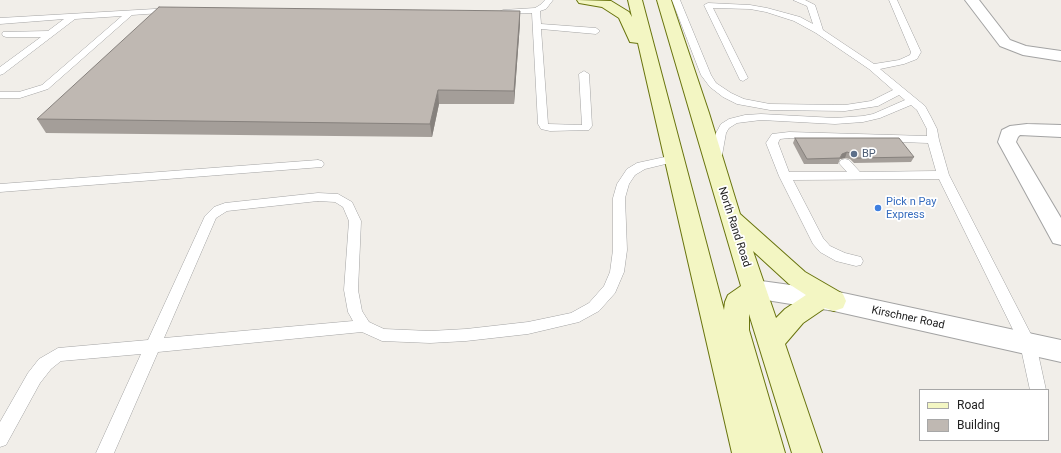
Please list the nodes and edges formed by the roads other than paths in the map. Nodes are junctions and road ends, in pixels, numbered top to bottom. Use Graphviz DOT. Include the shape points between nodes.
graph roads {
  1 [pos="549,0"];
  2 [pos="584,0"];
  3 [pos="635,0"];
  4 [pos="664,0"];
  5 [pos="676,0"];
  6 [pos="797,0"];
  7 [pos="893,0"];
  8 [pos="972,0"];
  9 [pos="707,3"];
  10 [pos="181,10"];
  11 [pos="536,10"];
  12 [pos="494,12"];
  13 [pos="129,14"];
  14 [pos="72,17"];
  15 [pos="0,20"];
  16 [pos="537,26"];
  17 [pos="596,31"];
  18 [pos="819,31"];
  19 [pos="50,34"];
  20 [pos="2,36"];
  21 [pos="1061,56"];
  22 [pos="872,67"];
  23 [pos="0,72"];
  24 [pos="584,74"];
  25 [pos="743,78"];
  26 [pos="654,81"];
  27 [pos="899,91"];
  28 [pos="0,96"];
  29 [pos="912,101"];
  30 [pos="786,108"];
  31 [pos="800,119"];
  32 [pos="1061,131"];
  33 [pos="824,139"];
  34 [pos="933,140"];
  35 [pos="674,159"];
  36 [pos="714,163"];
  37 [pos="846,163"];
  38 [pos="318,164"];
  39 [pos="943,175"];
  40 [pos="785,176"];
  41 [pos="857,176"];
  42 [pos="0,188"];
  43 [pos="731,218"];
  44 [pos="1061,237"];
  45 [pos="856,261"];
  46 [pos="754,289"];
  47 [pos="827,300"];
  48 [pos="364,326"];
  49 [pos="770,341"];
  50 [pos="1028,344"];
  51 [pos="154,347"];
  52 [pos="1061,351"];
  53 [pos="1038,389"];
  54 [pos="0,439"];
  55 [pos="105,453"];
  56 [pos="747,453"];
  57 [pos="770,453"];
  58 [pos="807,453"];
  1 -- 11 [label="lane"];
  2 -- 26 [label="main road" via="606,4 624,14"];
  3 -- 26 [label="main road"];
  4 -- 36 [label="main road, North Rand Road"];
  5 -- 30 [label="lane" via="706,75 713,85 740,102"];
  6 -- 18 [label="lane" via="811,6"];
  7 -- 22 [label="lane" via="916,52 914,57 901,62"];
  8 -- 21 [label="street" via="1005,43 1023,50"];
  9 -- 18 [label="lane" via="767,10 797,19"];
  9 -- 25 [label="lane"];
  10 -- 13 [label="lane"];
  11 -- 12 [label="lane"];
  11 -- 16 [label="lane"];
  13 -- 14 [label="lane"];
  13 -- 28 [label="lane" via="45,87 20,96"];
  14 -- 15 [label="lane"];
  14 -- 19 [label="lane"];
  16 -- 17 [label="lane"];
  16 -- 24 [label="lane" via="545,127 587,126"];
  18 -- 22 [label="lane"];
  19 -- 20 [label="lane"];
  19 -- 23 [label="lane"];
  22 -- 27 [label="lane"];
  26 -- 35 [label="main road"];
  27 -- 29 [label="lane"];
  27 -- 30 [label="lane" via="874,104 861,107"];
  29 -- 31 [label="lane" via="876,116 835,120"];
  29 -- 34 [label="lane" via="921,108 926,117 932,129"];
  30 -- 31 [label="lane"];
  31 -- 33 [label="lane"];
  31 -- 36 [label="lane" via="761,116 733,121 725,126 721,133"];
  32 -- 44 [label="street" via="1027,128 1016,130 1009,134 1007,142"];
  33 -- 34 [label="lane"];
  33 -- 40 [label="lane" via="776,136 772,143"];
  34 -- 39 [label="lane"];
  35 -- 48 [label="lane" via="641,166 631,172 623,184 619,198 620,250 617,272 610,289 594,307 574,318 528,328 430,337 382,335"];
  35 -- 56 [label="main road"];
  36 -- 43 [label="main road, North Rand Road"];
  37 -- 41 [label="lane"];
  38 -- 42 [label="lane"];
  39 -- 41 [label="lane"];
  39 -- 50 [label="lane"];
  40 -- 41 [label="lane"];
  40 -- 45 [label="lane" via="818,241 825,249"];
  43 -- 46 [label="main road, North Rand Road"];
  43 -- 47 [label="main road" via="796,278"];
  46 -- 47 [label="street, Kirschner Road"];
  46 -- 49 [label="main road, North Rand Road"];
  46 -- 57 [label="main road" via="737,302 736,330"];
  47 -- 49 [label="main road" via="794,316"];
  47 -- 50 [label="street, Kirschner Road"];
  48 -- 51 [label="lane"];
  48 -- 51 [label="lane" via="355,312 350,290 355,221 348,205 338,198 291,199 225,207 211,216"];
  49 -- 58 [label="main road, North Rand Road"];
  50 -- 52 [label="street, Kirschner Road"];
  50 -- 53 [label="lane"];
  51 -- 54 [label="lane" via="58,355 45,364 34,378"];
  51 -- 55 [label="lane"];
}
